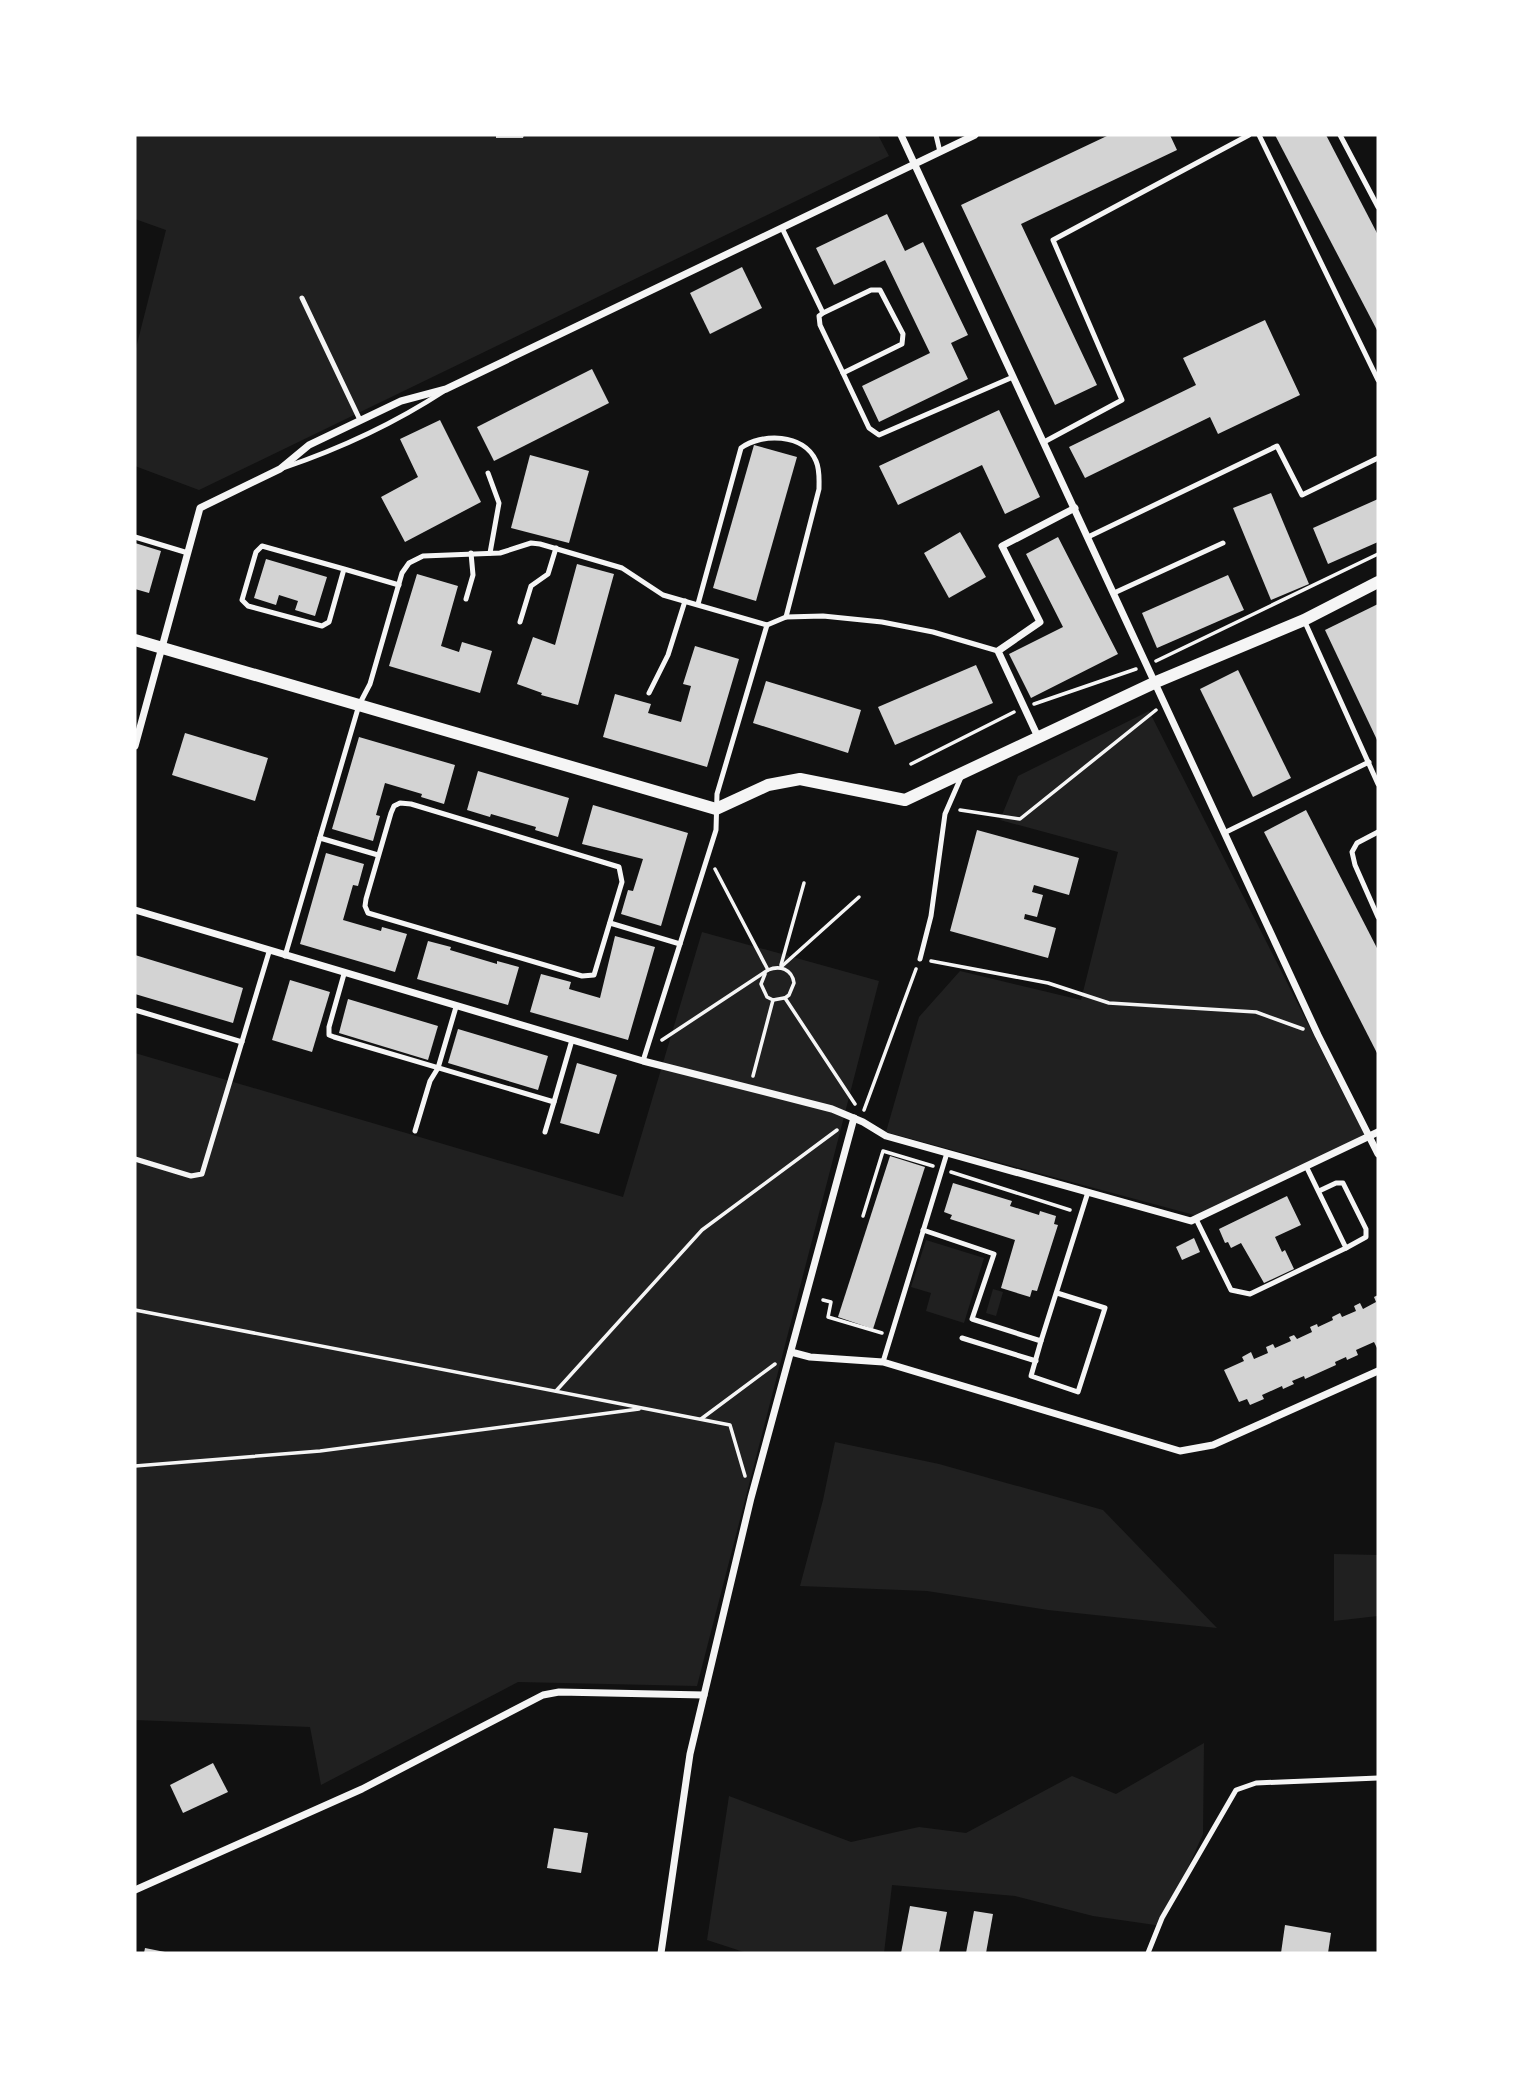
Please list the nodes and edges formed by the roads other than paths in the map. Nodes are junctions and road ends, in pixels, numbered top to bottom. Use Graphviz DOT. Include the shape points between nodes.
graph roads {
  1 [pos="901,135"];
  2 [pos="936,135"];
  3 [pos="975,135"];
  4 [pos="1249,135"];
  5 [pos="1259,135"];
  6 [pos="1340,135"];
  7 [pos="940,152"];
  8 [pos="914,164"];
  9 [pos="1378,206"];
  10 [pos="782,228"];
  11 [pos="302,298"];
  12 [pos="823,313"];
  13 [pos="843,373"];
  14 [pos="1013,377"];
  15 [pos="1378,380"];
  16 [pos="446,389"];
  17 [pos="360,420"];
  18 [pos="1044,443"];
  19 [pos="1378,458"];
  20 [pos="280,469"];
  21 [pos="488,473"];
  22 [pos="1075,508"];
  23 [pos="135,537"];
  24 [pos="1088,537"];
  25 [pos="1223,543"];
  26 [pos="556,548"];
  27 [pos="188,553"];
  28 [pos="491,553"];
  29 [pos="471,554"];
  30 [pos="344,569"];
  31 [pos="1378,582"];
  32 [pos="399,585"];
  33 [pos="1114,593"];
  34 [pos="466,599"];
  35 [pos="685,601"];
  36 [pos="698,604"];
  37 [pos="786,617"];
  38 [pos="1304,620"];
  39 [pos="520,622"];
  40 [pos="767,625"];
  41 [pos="135,639"];
  42 [pos="162,648"];
  43 [pos="998,651"];
  44 [pos="1156,682"];
  45 [pos="649,694"];
  46 [pos="359,705"];
  47 [pos="138,724"];
  48 [pos="1038,737"];
  49 [pos="135,746"];
  50 [pos="1368,762"];
  51 [pos="963,772"];
  52 [pos="1378,783"];
  53 [pos="716,809"];
  54 [pos="1378,832"];
  55 [pos="1224,833"];
  56 [pos="320,838"];
  57 [pos="378,855"];
  58 [pos="135,910"];
  59 [pos="1378,917"];
  60 [pos="610,923"];
  61 [pos="680,944"];
  62 [pos="269,952"];
  63 [pos="285,957"];
  64 [pos="920,959"];
  65 [pos="344,974"];
  66 [pos="456,1007"];
  67 [pos="135,1010"];
  68 [pos="572,1040"];
  69 [pos="242,1042"];
  70 [pos="643,1061"];
  71 [pos="438,1068"];
  72 [pos="554,1102"];
  73 [pos="858,1117"];
  74 [pos="415,1131"];
  75 [pos="545,1132"];
  76 [pos="1378,1132"];
  77 [pos="1370,1136"];
  78 [pos="947,1153"];
  79 [pos="1378,1154"];
  80 [pos="135,1159"];
  81 [pos="1306,1166"];
  82 [pos="1319,1191"];
  83 [pos="1088,1192"];
  84 [pos="1196,1219"];
  85 [pos="923,1230"];
  86 [pos="1346,1248"];
  87 [pos="1056,1293"];
  88 [pos="962,1338"];
  89 [pos="1041,1341"];
  90 [pos="791,1352"];
  91 [pos="1036,1361"];
  92 [pos="883,1362"];
  93 [pos="1378,1371"];
  94 [pos="704,1695"];
  95 [pos="1378,1778"];
  96 [pos="135,1890"];
  97 [pos="661,1953"];
  98 [pos="1149,1953"];
  1 -- 8 [label="street"];
  2 -- 7 [label="lane"];
  3 -- 7 [label="street"];
  4 -- 18 [label="lane" via="1053,240 1122,400"];
  5 -- 15 [label="lane"];
  6 -- 9 [label="lane"];
  7 -- 8 [label="street"];
  8 -- 10 [label="street"];
  8 -- 14 [label="street"];
  10 -- 12 [label="lane"];
  10 -- 16 [label="street"];
  11 -- 17 [label="lane"];
  12 -- 13 [label="lane" via="820,325"];
  12 -- 13 [label="lane" via="880,290 903,334 898,347"];
  13 -- 14 [label="lane" via="869,428 879,435"];
  14 -- 18 [label="street"];
  16 -- 17 [label="street" via="401,401"];
  16 -- 20 [label="lane" via="404,417 330,452"];
  17 -- 20 [label="street" via="309,445"];
  18 -- 22 [label="street"];
  19 -- 24 [label="lane" via="1302,495 1277,446"];
  20 -- 27 [label="street" via="201,508"];
  21 -- 28 [label="lane" via="499,503"];
  22 -- 24 [label="street"];
  22 -- 43 [label="street" via="1002,546 1040,622"];
  23 -- 27 [label="lane"];
  24 -- 33 [label="street"];
  25 -- 33 [label="lane"];
  26 -- 28 [label="lane" via="531,543"];
  26 -- 35 [label="lane" via="622,568 663,594"];
  26 -- 39 [label="lane" via="548,574 531,586"];
  27 -- 42 [label="street"];
  28 -- 29 [label="lane"];
  29 -- 32 [label="lane" via="423,556 410,563"];
  29 -- 34 [label="lane" via="473,575"];
  30 -- 30 [label="lane" via="329,622 323,626 248,606 242,600 256,552 262,546"];
  30 -- 32 [label="lane"];
  31 -- 38 [label="street"];
  32 -- 46 [label="lane" via="370,684"];
  33 -- 44 [label="street"];
  35 -- 36 [label="lane"];
  35 -- 45 [label="lane" via="668,655"];
  36 -- 37 [label="lane" via="741,449 751,441 790,440 815,458 819,472"];
  36 -- 40 [label="lane"];
  37 -- 40 [label="lane"];
  37 -- 43 [label="lane" via="823,615 882,622"];
  38 -- 44 [label="street"];
  38 -- 50 [label="lane"];
  40 -- 53 [label="lane"];
  41 -- 42 [label="street"];
  42 -- 46 [label="street"];
  42 -- 47 [label="street"];
  43 -- 48 [label="street"];
  44 -- 48 [label="street"];
  44 -- 55 [label="street"];
  46 -- 53 [label="street"];
  46 -- 56 [label="lane"];
  47 -- 49 [label="street"];
  48 -- 51 [label="street"];
  50 -- 52 [label="lane"];
  50 -- 55 [label="lane"];
  51 -- 53 [label="street" via="905,800 800,779 768,785"];
  51 -- 64 [label="lane" via="945,814 931,916"];
  53 -- 61 [label="lane" via="716,830"];
  54 -- 59 [label="lane" via="1352,852"];
  55 -- 77 [label="street"];
  56 -- 57 [label="lane"];
  56 -- 63 [label="lane"];
  57 -- 60 [label="lane" via="391,813 400,803 461,819 619,866 622,882"];
  57 -- 60 [label="lane" via="366,899 368,913 582,976 594,975"];
  58 -- 62 [label="street"];
  60 -- 61 [label="lane"];
  61 -- 70 [label="lane"];
  62 -- 63 [label="street"];
  62 -- 69 [label="lane"];
  63 -- 65 [label="street"];
  65 -- 66 [label="street"];
  65 -- 71 [label="lane" via="328,1027 330,1035"];
  66 -- 68 [label="street"];
  66 -- 71 [label="lane"];
  67 -- 69 [label="lane"];
  68 -- 70 [label="street"];
  68 -- 72 [label="lane"];
  69 -- 80 [label="lane" via="202,1174 191,1176"];
  70 -- 73 [label="street"];
  71 -- 72 [label="lane"];
  71 -- 74 [label="lane"];
  72 -- 75 [label="lane"];
  73 -- 78 [label="street" via="886,1136"];
  73 -- 90 [label="street"];
  76 -- 77 [label="street"];
  77 -- 79 [label="street"];
  77 -- 81 [label="street"];
  78 -- 83 [label="street"];
  78 -- 85 [label="lane"];
  81 -- 82 [label="lane"];
  81 -- 84 [label="street"];
  82 -- 86 [label="lane"];
  82 -- 86 [label="lane" via="1343,1184 1366,1229 1366,1237"];
  83 -- 84 [label="street"];
  83 -- 87 [label="lane"];
  84 -- 86 [label="lane" via="1234,1292 1250,1294"];
  85 -- 89 [label="lane" via="994,1254 972,1319"];
  85 -- 92 [label="lane"];
  87 -- 89 [label="lane"];
  87 -- 91 [label="lane" via="1105,1308 1078,1392 1031,1376"];
  88 -- 91 [label="lane"];
  89 -- 91 [label="lane"];
  90 -- 92 [label="street"];
  90 -- 94 [label="street"];
  92 -- 93 [label="street" via="1180,1451 1213,1445"];
  94 -- 96 [label="street" via="543,1695 362,1789"];
  94 -- 97 [label="street" via="690,1754"];
  95 -- 98 [label="lane" via="1256,1783 1236,1790 1162,1918"];
}
